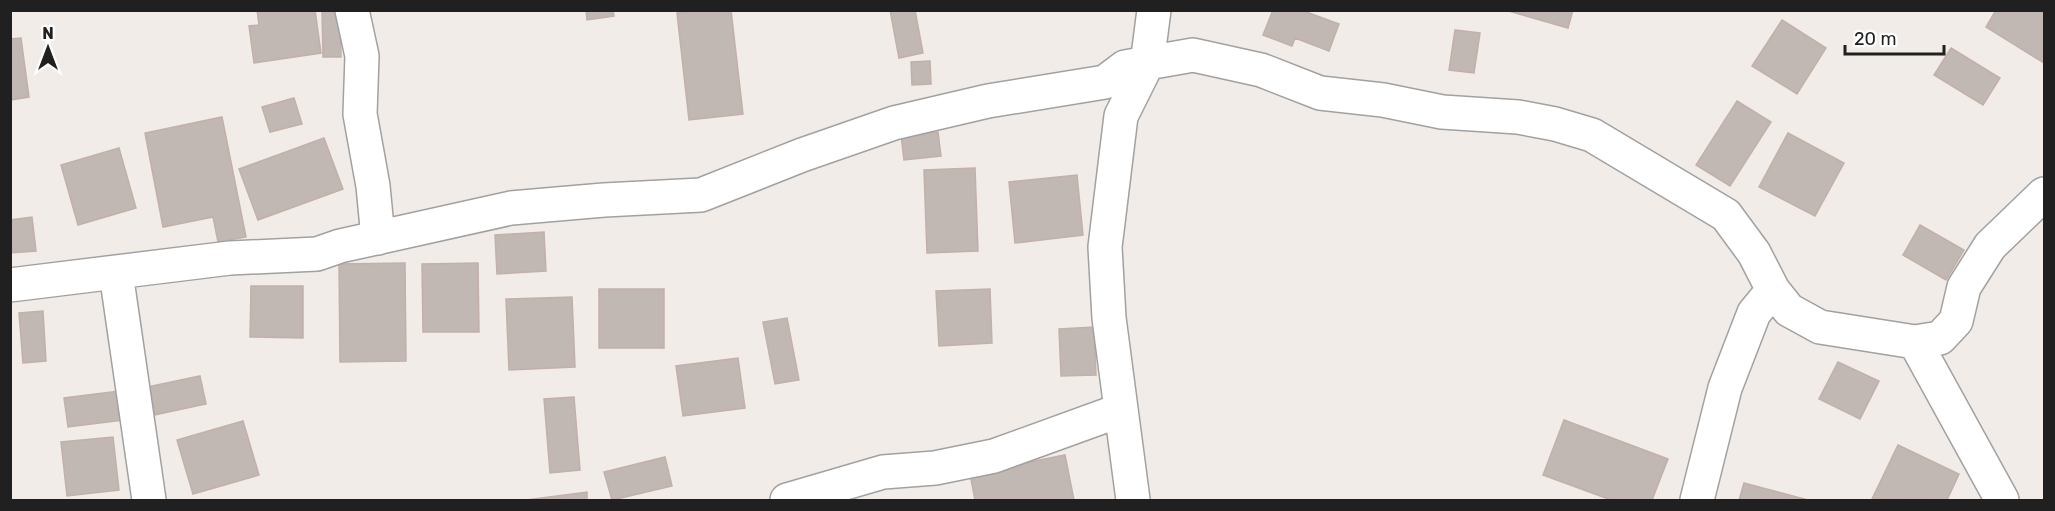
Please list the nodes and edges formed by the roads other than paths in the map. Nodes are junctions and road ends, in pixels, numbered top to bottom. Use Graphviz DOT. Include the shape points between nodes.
graph roads {
  1 [pos="352,10"];
  2 [pos="1154,10"];
  3 [pos="1147,64"];
  4 [pos="2044,194"];
  5 [pos="378,238"];
  6 [pos="116,273"];
  7 [pos="10,285"];
  8 [pos="1773,290"];
  9 [pos="1915,342"];
  10 [pos="1121,410"];
  11 [pos="149,501"];
  12 [pos="787,501"];
  13 [pos="1133,501"];
  14 [pos="1697,501"];
  15 [pos="2002,501"];
  1 -- 5 [label="street" via="362,56 360,114"];
  2 -- 3 [label="street"];
  3 -- 5 [label="street" via="1125,67 1105,82 988,101 894,123 701,195 511,208"];
  3 -- 8 [label="street" via="1193,55 1261,70 1320,93 1442,112 1518,117 1592,135 1726,215 1754,253"];
  3 -- 10 [label="street" via="1121,116 1106,247 1109,318"];
  4 -- 9 [label="street" via="1990,246 1964,287 1956,321 1940,338"];
  5 -- 6 [label="street" via="317,254 230,258"];
  6 -- 7 [label="street"];
  6 -- 11 [label="street"];
  8 -- 9 [label="street" via="1789,310 1820,327"];
  8 -- 14 [label="street" via="1754,313 1725,388"];
  9 -- 15 [label="street"];
  10 -- 12 [label="street" via="994,456 935,468 883,472"];
  10 -- 13 [label="street"];
}
